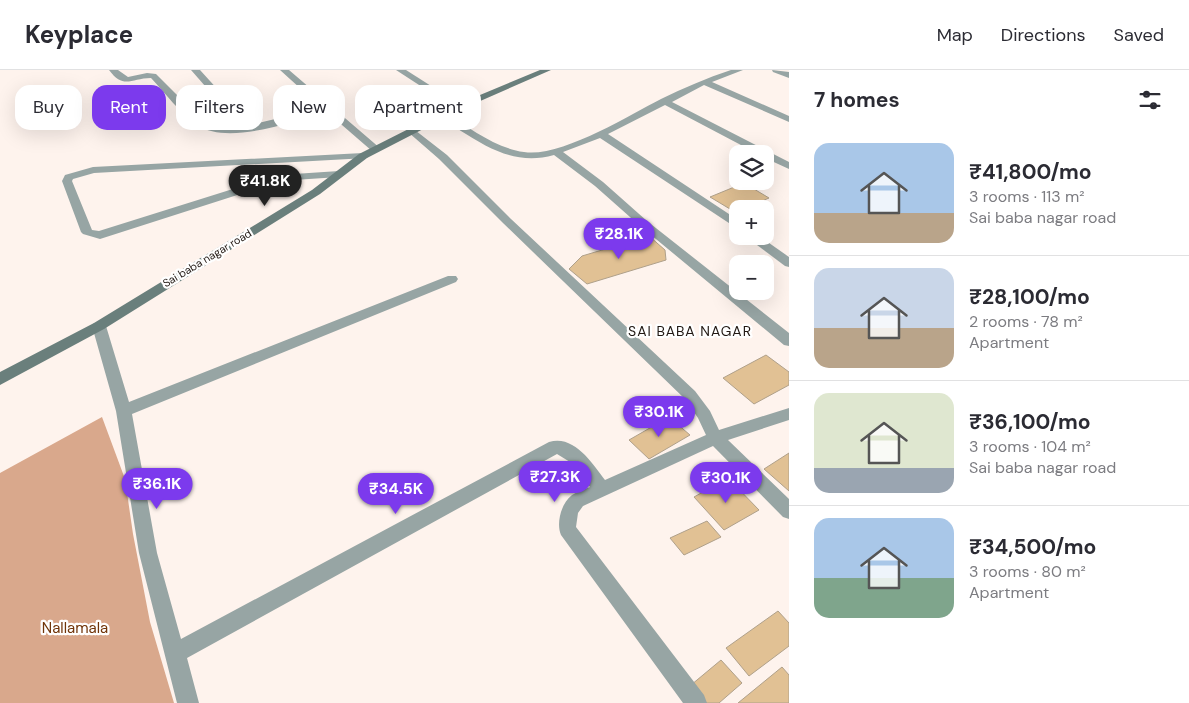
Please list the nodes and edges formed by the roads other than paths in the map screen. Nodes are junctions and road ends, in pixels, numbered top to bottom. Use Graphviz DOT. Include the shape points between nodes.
graph roads {
  1 [pos="112,70"];
  2 [pos="195,70"];
  3 [pos="284,70"];
  4 [pos="547,70"];
  5 [pos="739,70"];
  6 [pos="776,70"];
  7 [pos="407,71"];
  8 [pos="789,75"];
  9 [pos="704,82"];
  10 [pos="209,85"];
  11 [pos="301,85"];
  12 [pos="427,85"];
  13 [pos="481,98"];
  14 [pos="176,99"];
  15 [pos="664,101"];
  16 [pos="789,119"];
  17 [pos="345,123"];
  18 [pos="214,130"];
  19 [pos="236,130"];
  20 [pos="411,130"];
  21 [pos="469,130"];
  22 [pos="601,134"];
  23 [pos="376,148"];
  24 [pos="555,151"];
  25 [pos="363,156"];
  26 [pos="789,166"];
  27 [pos="339,174"];
  28 [pos="729,220"];
  29 [pos="764,245"];
  30 [pos="789,263"];
  31 [pos="452,278"];
  32 [pos="99,326"];
  33 [pos="789,340"];
  34 [pos="0,379"];
  35 [pos="124,411"];
  36 [pos="789,414"];
  37 [pos="714,438"];
  38 [pos="602,490"];
  39 [pos="789,511"];
  40 [pos="174,654"];
  41 [pos="188,703"];
  42 [pos="696,703"];
  1 -- 14 [label="street" via="118,77 128,80 153,76"];
  2 -- 10 [label="street"];
  3 -- 11 [label="street"];
  4 -- 13 [label="main road, Sai baba nagar road"];
  5 -- 9 [label="street"];
  6 -- 8 [label="street"];
  7 -- 12 [label="street"];
  9 -- 15 [label="street"];
  9 -- 16 [label="street"];
  15 -- 22 [label="street"];
  15 -- 26 [label="street"];
  17 -- 23 [label="street"];
  18 -- 19 [label="street"];
  20 -- 23 [label="main road, Sai baba nagar road"];
  20 -- 37 [label="street" via="690,395"];
  21 -- 24 [label="street" via="514,153 528,156"];
  22 -- 24 [label="street"];
  22 -- 28 [label="street"];
  23 -- 25 [label="main road, Sai baba nagar road"];
  24 -- 33 [label="street"];
  25 -- 27 [label="main road, Sai baba nagar road"];
  25 -- 27 [label="street" via="113,168 93,170 69,177 67,181 87,232 100,235 256,185 294,177"];
  27 -- 32 [label="main road, Sai baba nagar road" via="316,192"];
  29 -- 30 [label="street"];
  31 -- 35 [label="street"];
  32 -- 34 [label="main road, Sai baba nagar road"];
  32 -- 35 [label="street"];
  35 -- 40 [label="street" via="148,553"];
  36 -- 37 [label="street"];
  37 -- 38 [label="street"];
  37 -- 39 [label="street"];
  38 -- 40 [label="street" via="573,453 555,447"];
  38 -- 42 [label="street" via="577,501 570,511 566,529"];
  40 -- 41 [label="street"];
}
